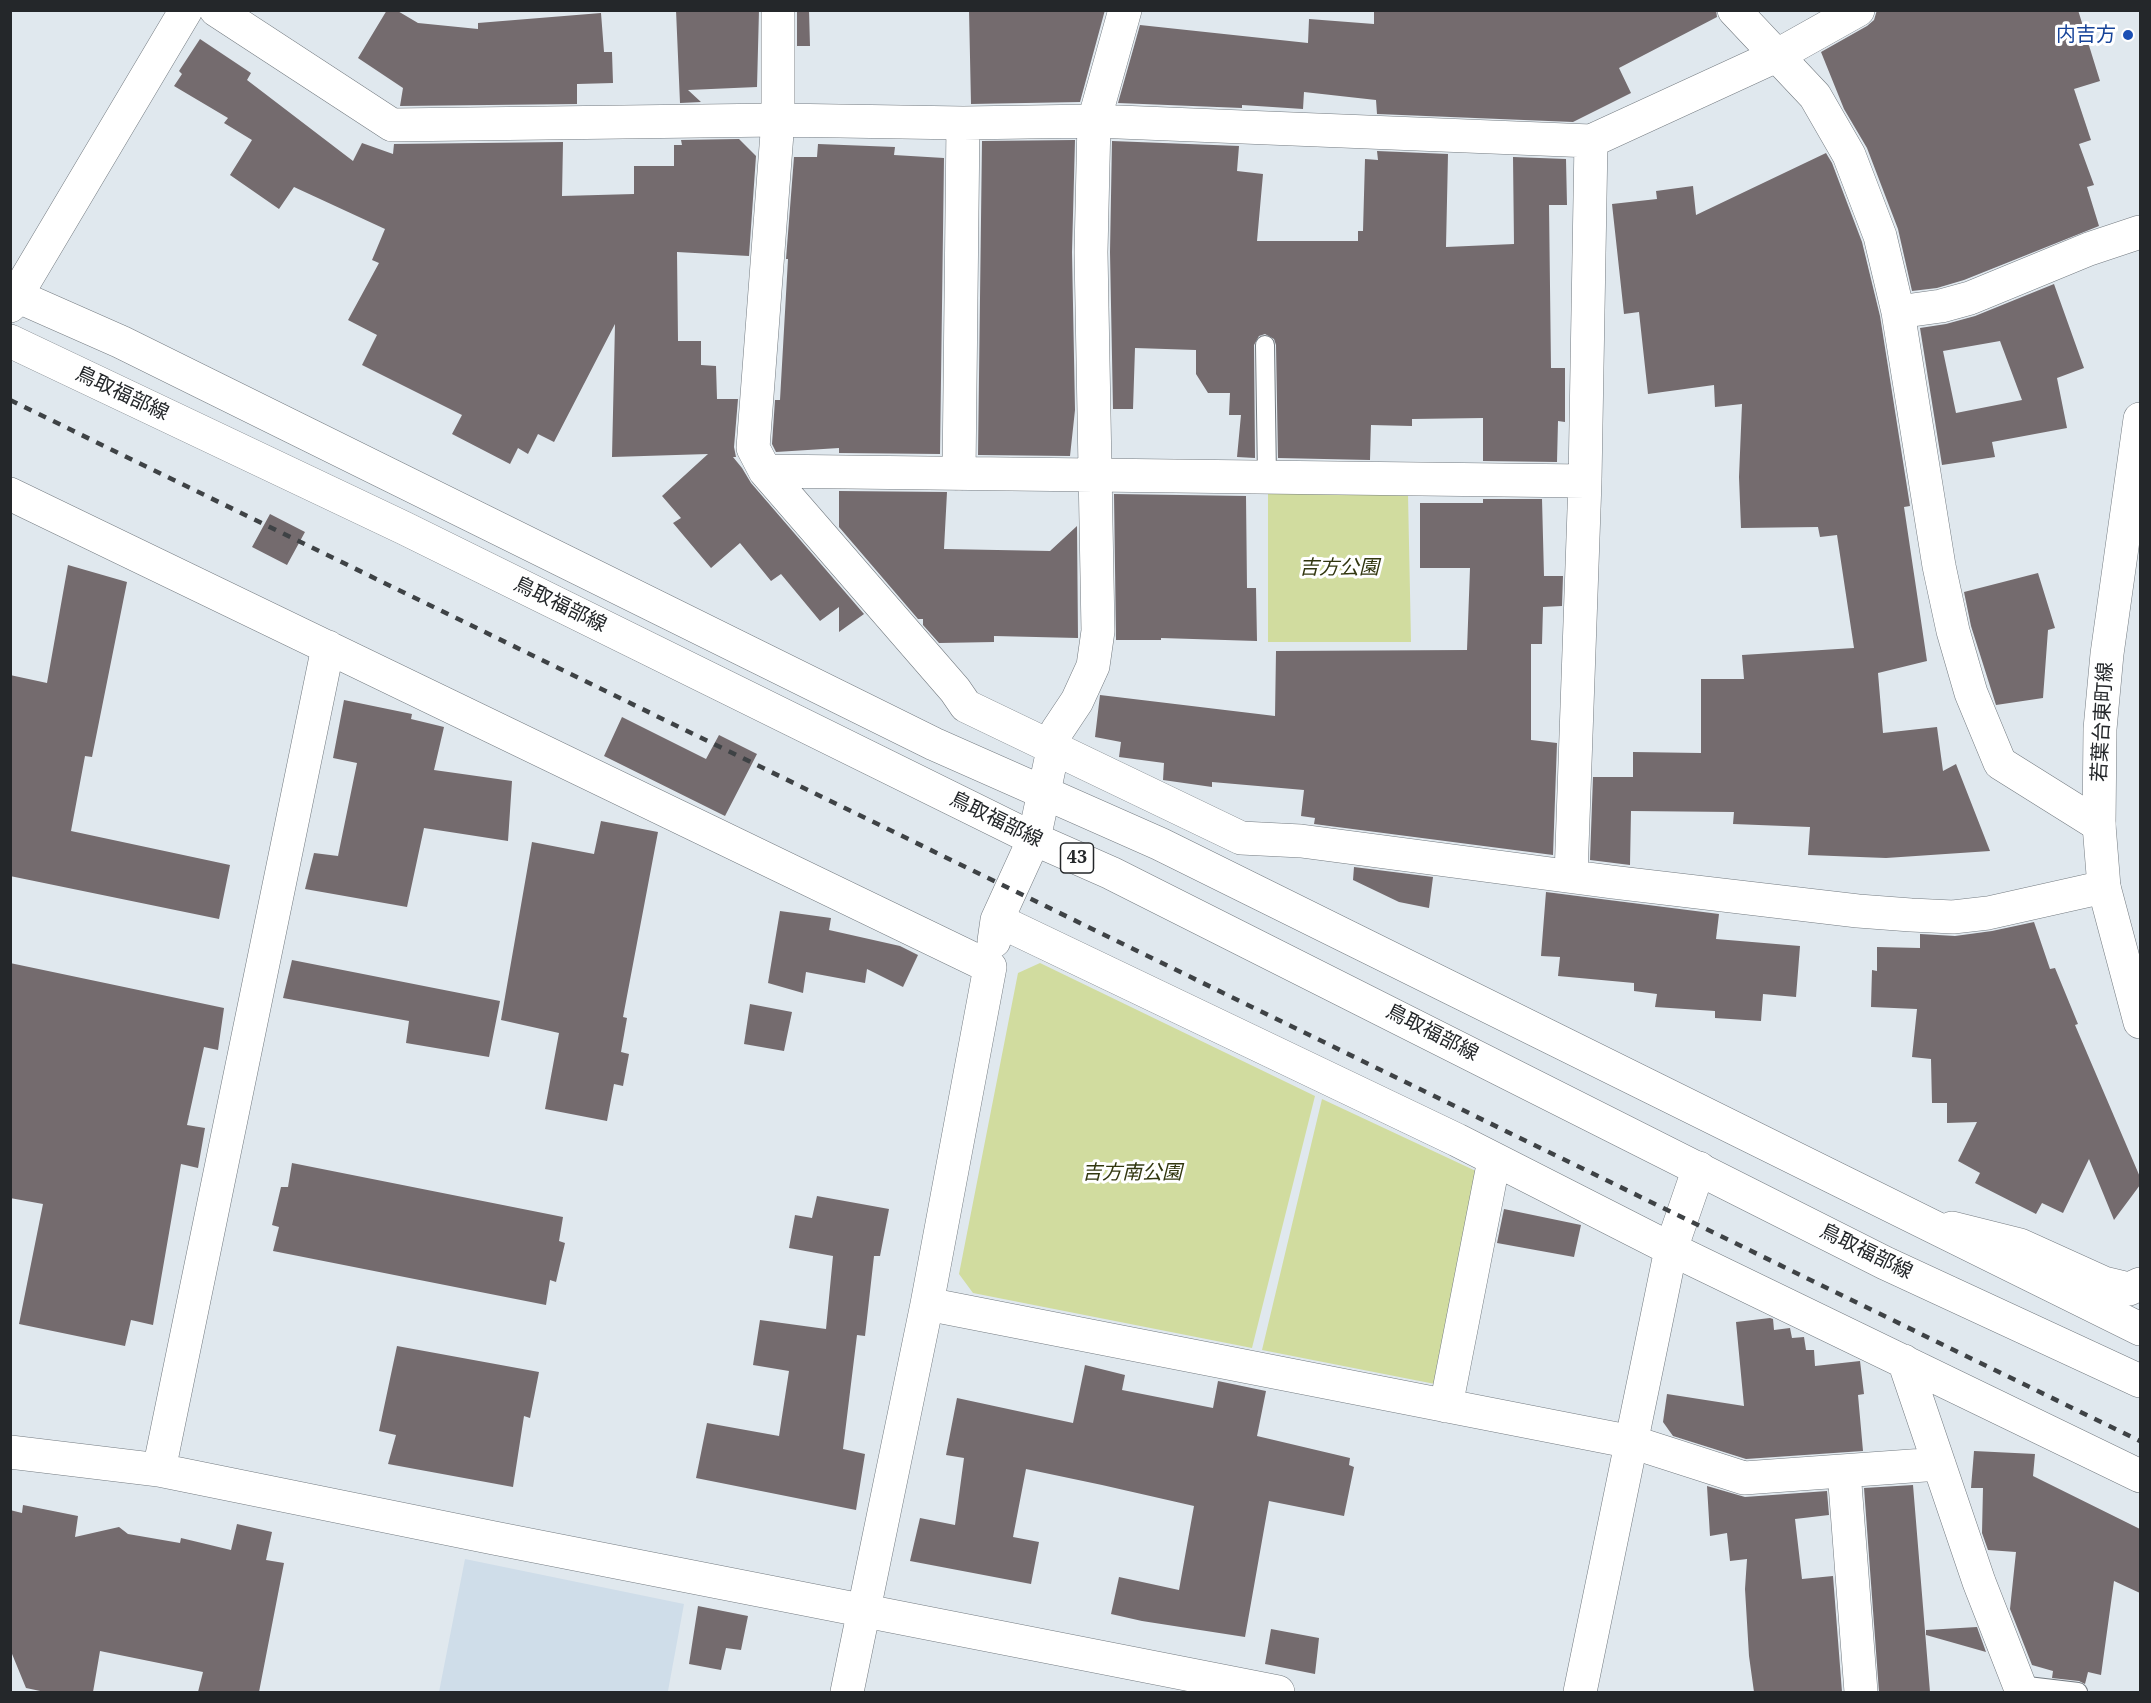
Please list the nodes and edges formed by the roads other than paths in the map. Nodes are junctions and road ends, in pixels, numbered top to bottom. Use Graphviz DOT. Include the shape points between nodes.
graph roads {
  1 [pos="186,10"];
  2 [pos="216,10"];
  3 [pos="778,10"];
  4 [pos="1125,10"];
  5 [pos="1734,10"];
  6 [pos="1858,10"];
  7 [pos="1776,56"];
  8 [pos="778,120"];
  9 [pos="1094,121"];
  10 [pos="963,123"];
  11 [pos="1591,141"];
  12 [pos="2140,232"];
  13 [pos="13,298"];
  14 [pos="1898,312"];
  15 [pos="10,341"];
  16 [pos="1265,345"];
  17 [pos="2140,419"];
  18 [pos="765,471"];
  19 [pos="959,474"];
  20 [pos="1095,475"];
  21 [pos="1267,477"];
  22 [pos="1585,482"];
  23 [pos="10,494"];
  24 [pos="328,647"];
  25 [pos="1055,747"];
  26 [pos="1044,793"];
  27 [pos="2099,825"];
  28 [pos="1034,839"];
  29 [pos="1571,876"];
  30 [pos="2104,887"];
  31 [pos="997,920"];
  32 [pos="990,966"];
  33 [pos="2140,1022"];
  34 [pos="1494,1160"];
  35 [pos="1699,1168"];
  36 [pos="1924,1222"];
  37 [pos="1671,1249"];
  38 [pos="2140,1284"];
  39 [pos="927,1304"];
  40 [pos="2140,1329"];
  41 [pos="1904,1361"];
  42 [pos="2140,1381"];
  43 [pos="1446,1406"];
  44 [pos="1632,1442"];
  45 [pos="10,1452"];
  46 [pos="1939,1464"];
  47 [pos="159,1470"];
  48 [pos="1844,1471"];
  49 [pos="2140,1476"];
  50 [pos="863,1611"];
  51 [pos="2021,1689"];
  52 [pos="847,1692"];
  53 [pos="1278,1692"];
  54 [pos="1580,1692"];
  55 [pos="1861,1692"];
  56 [pos="2078,1692"];
  1 -- 13 [label="street"];
  2 -- 8 [label="street" via="392,125"];
  3 -- 8 [label="street"];
  4 -- 9 [label="street"];
  5 -- 7 [label="street"];
  6 -- 7 [label="street"];
  7 -- 11 [label="street"];
  7 -- 14 [label="street" via="1815,96 1848,155 1880,236"];
  8 -- 10 [label="street"];
  8 -- 18 [label="street" via="753,448"];
  9 -- 10 [label="street"];
  9 -- 11 [label="street"];
  9 -- 20 [label="street" via="1091,252"];
  10 -- 19 [label="street"];
  11 -- 22 [label="street"];
  12 -- 14 [label="street" via="1970,298"];
  13 -- 26 [label="street, 鳥取福部線 / 43" via="121,342 934,744"];
  14 -- 27 [label="street" via="1939,566 1971,693 2000,763"];
  15 -- 28 [label="street, 鳥取福部線 / 43" via="405,528"];
  16 -- 21 [label="lane"];
  17 -- 27 [label="street, 若葉台東町線" via="2107,654 2100,729"];
  18 -- 19 [label="street"];
  18 -- 25 [label="street" via="966,706"];
  19 -- 20 [label="street"];
  20 -- 21 [label="street"];
  20 -- 25 [label="street" via="1098,631 1093,666 1057,731"];
  21 -- 22 [label="street"];
  22 -- 29 [label="street"];
  23 -- 24 [label="street"];
  24 -- 32 [label="street"];
  24 -- 47 [label="street"];
  25 -- 26 [label="street"];
  25 -- 29 [label="street" via="1241,838 1301,841"];
  26 -- 28 [label="street"];
  26 -- 36 [label="street, 鳥取福部線 / 43" via="1160,844"];
  27 -- 30 [label="street, 若葉台東町線"];
  28 -- 31 [label="street"];
  28 -- 35 [label="street, 鳥取福部線 / 43" via="1111,873"];
  29 -- 30 [label="street" via="1858,911 1953,917"];
  30 -- 33 [label="street, 若葉台東町線"];
  31 -- 32 [label="street"];
  31 -- 34 [label="street"];
  32 -- 39 [label="street"];
  34 -- 37 [label="street"];
  34 -- 43 [label="street"];
  35 -- 37 [label="street"];
  35 -- 42 [label="street, 鳥取福部線 / 43" via="1886,1263"];
  36 -- 38 [label="street" via="2020,1245 2104,1283 2129,1288"];
  36 -- 40 [label="street, 鳥取福部線 / 43"];
  37 -- 41 [label="street"];
  37 -- 44 [label="street"];
  39 -- 43 [label="street"];
  39 -- 50 [label="street"];
  41 -- 46 [label="street"];
  41 -- 49 [label="street"];
  43 -- 44 [label="street"];
  44 -- 48 [label="street" via="1744,1479"];
  44 -- 54 [label="street"];
  45 -- 47 [label="street"];
  46 -- 48 [label="street"];
  46 -- 51 [label="street"];
  47 -- 50 [label="street"];
  48 -- 55 [label="street"];
  50 -- 52 [label="street"];
  50 -- 53 [label="street"];
  51 -- 56 [label="lane"];
}
